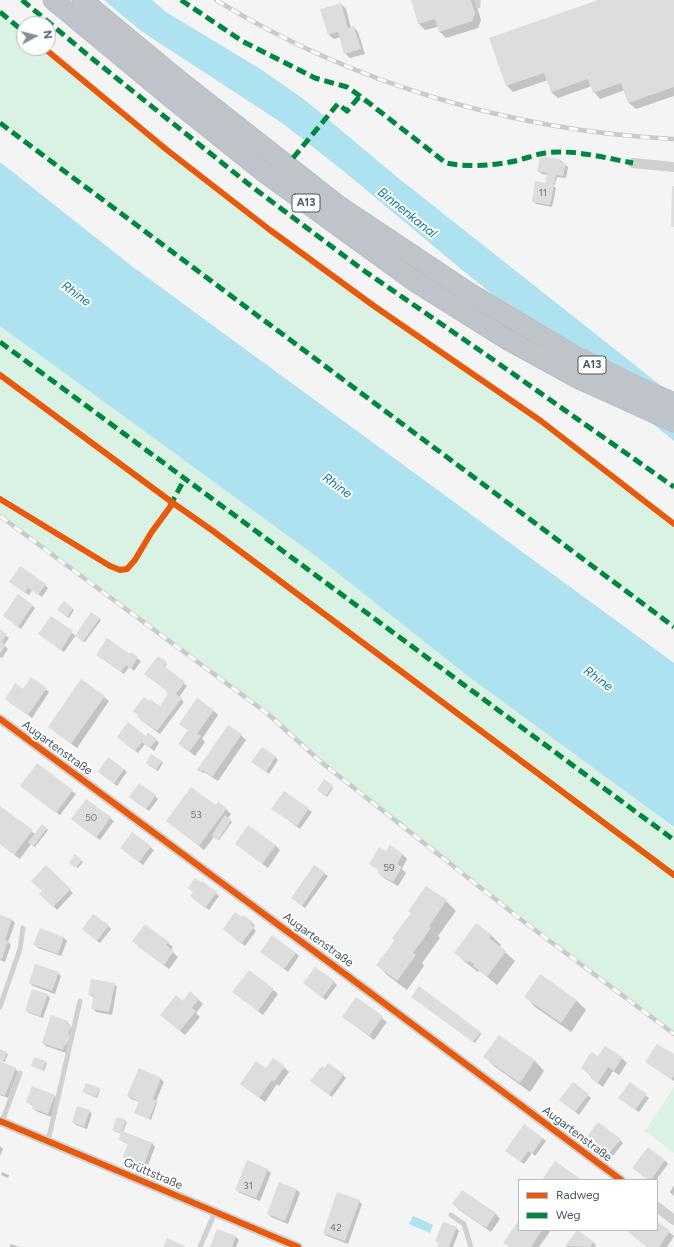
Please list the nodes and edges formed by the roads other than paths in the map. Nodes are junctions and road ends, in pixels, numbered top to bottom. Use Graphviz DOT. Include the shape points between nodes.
graph roads {
  1 [pos="53,0"];
  2 [pos="82,0"];
  3 [pos="478,0"];
  4 [pos="478,6"];
  5 [pos="633,163"];
  6 [pos="674,168"];
  7 [pos="674,403"];
  8 [pos="674,422"];
  9 [pos="0,719"];
  10 [pos="23,928"];
  11 [pos="80,1001"];
  12 [pos="0,1007"];
  13 [pos="20,1073"];
  14 [pos="1,1121"];
  15 [pos="48,1141"];
  16 [pos="620,1179"];
  17 [pos="658,1208"];
  18 [pos="215,1212"];
  19 [pos="451,1215"];
  20 [pos="674,1220"];
  21 [pos="200,1247"];
  22 [pos="298,1247"];
  23 [pos="471,1247"];
  1 -- 8 [label="highway, A13" via="265,173 414,281 508,340 579,379"];
  2 -- 7 [label="highway, A13" via="339,206 449,280 575,356"];
  3 -- 4 [label="lane"];
  5 -- 6 [label="street"];
  9 -- 16 [label="street, Augartenstraße"];
  10 -- 12 [label="lane" via="20,949"];
  11 -- 15 [label="lane"];
  13 -- 14 [label="lane"];
  14 -- 15 [label="street, Grüttstraße"];
  15 -- 18 [label="street, Grüttstraße"];
  17 -- 20 [label="street"];
  18 -- 21 [label="lane"];
  18 -- 22 [label="street, Grüttstraße"];
  19 -- 23 [label="lane" via="464,1224"];
}
